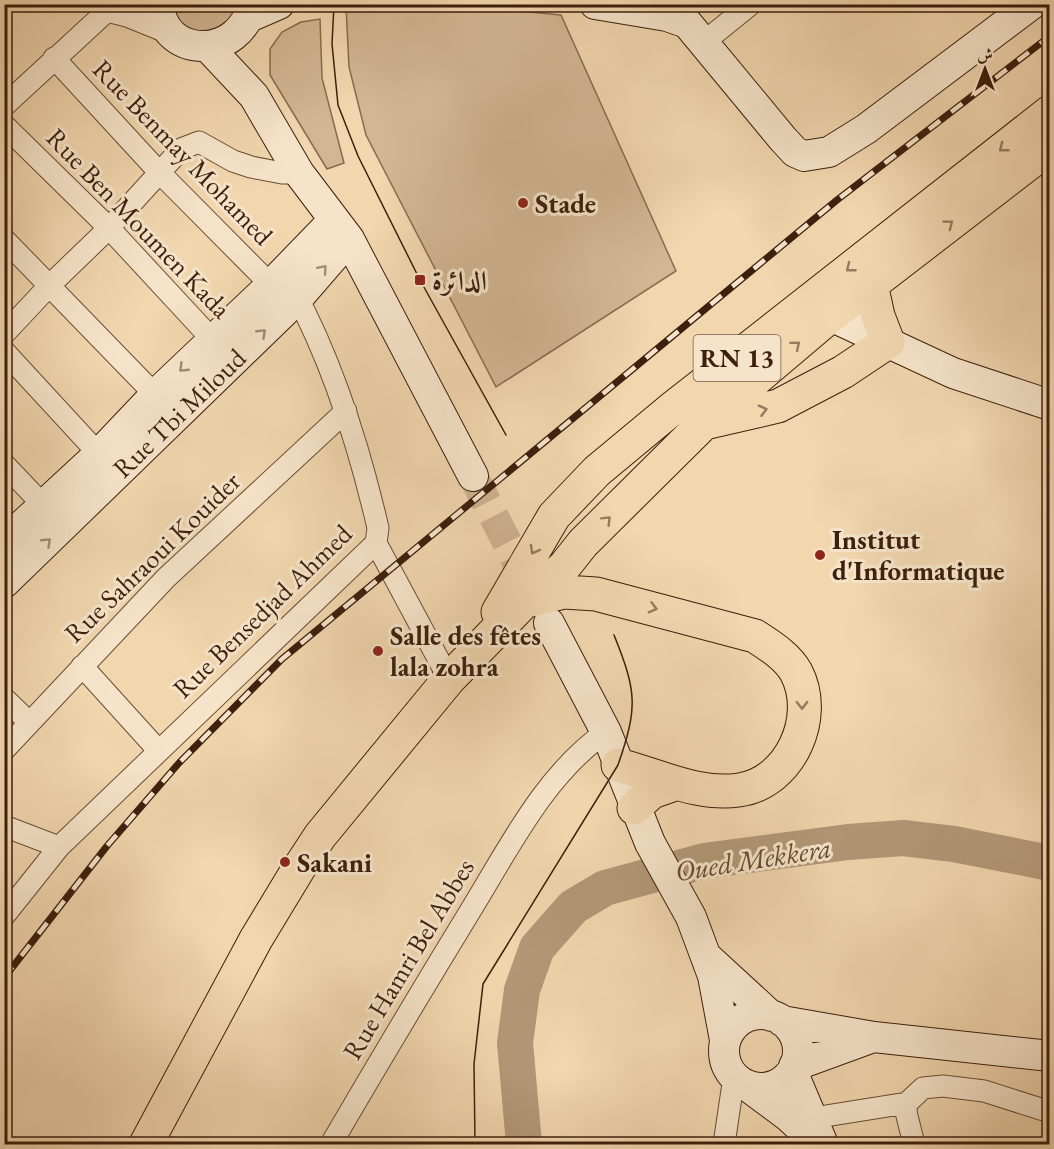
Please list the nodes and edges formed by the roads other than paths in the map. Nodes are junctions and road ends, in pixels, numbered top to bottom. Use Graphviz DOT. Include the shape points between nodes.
graph roads {
  1 [pos="159,4"];
  2 [pos="279,4"];
  3 [pos="595,4"];
  4 [pos="751,4"];
  5 [pos="1032,4"];
  6 [pos="114,8"];
  7 [pos="248,17"];
  8 [pos="695,23"];
  9 [pos="174,35"];
  10 [pos="208,47"];
  11 [pos="54,58"];
  12 [pos="4,106"];
  13 [pos="264,110"];
  14 [pos="1050,112"];
  15 [pos="4,124"];
  16 [pos="1050,147"];
  17 [pos="159,172"];
  18 [pos="299,173"];
  19 [pos="109,228"];
  20 [pos="342,230"];
  21 [pos="4,238"];
  22 [pos="278,278"];
  23 [pos="872,284"];
  24 [pos="50,285"];
  25 [pos="298,298"];
  26 [pos="816,311"];
  27 [pos="4,334"];
  28 [pos="212,340"];
  29 [pos="888,342"];
  30 [pos="4,351"];
  31 [pos="234,360"];
  32 [pos="702,386"];
  33 [pos="155,394"];
  34 [pos="1050,405"];
  35 [pos="346,411"];
  36 [pos="176,417"];
  37 [pos="705,422"];
  38 [pos="4,464"];
  39 [pos="108,464"];
  40 [pos="473,476"];
  41 [pos="44,506"];
  42 [pos="4,543"];
  43 [pos="376,543"];
  44 [pos="564,567"];
  45 [pos="4,583"];
  46 [pos="596,594"];
  47 [pos="523,603"];
  48 [pos="549,623"];
  49 [pos="477,650"];
  50 [pos="82,666"];
  51 [pos="449,679"];
  52 [pos="4,698"];
  53 [pos="29,722"];
  54 [pos="606,732"];
  55 [pos="4,750"];
  56 [pos="158,750"];
  57 [pos="618,765"];
  58 [pos="675,784"];
  59 [pos="634,808"];
  60 [pos="4,826"];
  61 [pos="59,847"];
  62 [pos="4,916"];
  63 [pos="706,956"];
  64 [pos="776,1019"];
  65 [pos="874,1037"];
  66 [pos="725,1040"];
  67 [pos="1050,1056"];
  68 [pos="793,1069"];
  69 [pos="740,1081"];
  70 [pos="907,1102"];
  71 [pos="1050,1112"];
  72 [pos="818,1136"];
  73 [pos="722,1143"];
  74 [pos="146,1144"];
  75 [pos="331,1144"];
  76 [pos="914,1144"];
  1 -- 9 [label="main road" via="165,24"];
  2 -- 7 [label="main road"];
  3 -- 8 [label="main road"];
  4 -- 8 [label="street"];
  5 -- 8 [label="main road" via="866,129 829,152 804,156 795,152"];
  6 -- 9 [label="street"];
  6 -- 11 [label="street"];
  7 -- 10 [label="main road" via="227,41"];
  7 -- 13 [label="main road" via="250,69"];
  9 -- 10 [label="main road"];
  10 -- 13 [label="main road"];
  11 -- 12 [label="street"];
  11 -- 17 [label="street, Rue Benmay Mohamed"];
  13 -- 18 [label="main road"];
  14 -- 26 [label="main road, RN 13, one-way"];
  15 -- 19 [label="street, Rue Ben Moumen Kada"];
  23 -- 16 [label="main road, RN 13, one-way"];
  17 -- 18 [label="street" via="181,149 199,142 251,167"];
  17 -- 19 [label="street"];
  17 -- 22 [label="street, Rue Benmay Mohamed"];
  18 -- 20 [label="main road"];
  19 -- 24 [label="street"];
  19 -- 28 [label="street, Rue Ben Moumen Kada"];
  20 -- 22 [label="main road"];
  25 -- 20 [label="main road, Rue Tbi Miloud, one-way"];
  20 -- 40 [label="main road"];
  21 -- 24 [label="street"];
  22 -- 25 [label="street, Rue Bensedjad Ahmed"];
  22 -- 28 [label="main road"];
  23 -- 26 [label="main road, RN 13"];
  23 -- 29 [label="main road"];
  24 -- 27 [label="street"];
  24 -- 33 [label="street"];
  31 -- 25 [label="main road, Rue Tbi Miloud, one-way"];
  25 -- 35 [label="street, Rue Bensedjad Ahmed"];
  26 -- 29 [label="main road"];
  26 -- 32 [label="main road, RN 13"];
  37 -- 26 [label="main road, RN 13, one-way"];
  28 -- 31 [label="street, Rue Ben Moumen Kada"];
  28 -- 33 [label="main road, one-way"];
  29 -- 34 [label="main road" via="953,373"];
  37 -- 29 [label="main road, one-way" via="778,406 843,372"];
  30 -- 39 [label="street"];
  31 -- 36 [label="main road, Rue Tbi Miloud"];
  32 -- 44 [label="main road" via="690,406 574,520 561,547"];
  32 -- 49 [label="main road, RN 13, one-way" via="630,443 566,502 550,522"];
  33 -- 36 [label="street"];
  33 -- 39 [label="main road"];
  35 -- 43 [label="street, Rue Bensedjad Ahmed" via="372,500 378,528"];
  35 -- 50 [label="street, Rue Sahraoui Kouider" via="166,578"];
  36 -- 39 [label="main road, Rue Tbi Miloud"];
  44 -- 37 [label="main road, RN 13, one-way" via="583,543"];
  38 -- 41 [label="street"];
  39 -- 41 [label="main road"];
  45 -- 39 [label="main road, Rue Tbi Miloud, one-way"];
  41 -- 42 [label="main road"];
  43 -- 51 [label="street"];
  43 -- 56 [label="street, Rue Bensedjad Ahmed"];
  44 -- 46 [label="main road"];
  44 -- 47 [label="main road, RN 13"];
  46 -- 47 [label="main road" via="564,592"];
  46 -- 58 [label="main road, one-way" via="755,636 787,660 801,683 802,722 793,754 778,771 739,790"];
  47 -- 49 [label="main road, RN 13"];
  48 -- 54 [label="main road"];
  49 -- 51 [label="main road"];
  50 -- 53 [label="street, Rue Sahraoui Kouider"];
  50 -- 56 [label="street"];
  51 -- 74 [label="main road" via="320,836 299,868 256,939"];
  52 -- 53 [label="street"];
  53 -- 55 [label="street, Rue Sahraoui Kouider"];
  54 -- 57 [label="main road"];
  54 -- 75 [label="street, Rue Hamri Bel Abbes" via="568,765 537,805"];
  56 -- 61 [label="street, Rue Bensedjad Ahmed"];
  57 -- 58 [label="main road"];
  57 -- 59 [label="main road"];
  58 -- 59 [label="main road" via="652,792"];
  59 -- 63 [label="main road" via="691,917"];
  60 -- 61 [label="street"];
  61 -- 62 [label="street, Rue Bensedjad Ahmed"];
  63 -- 64 [label="main road"];
  63 -- 66 [label="main road"];
  64 -- 65 [label="main road"];
  64 -- 66 [label="main road" via="748,1016 738,1022"];
  64 -- 68 [label="main road" via="796,1042"];
  65 -- 67 [label="main road"];
  65 -- 68 [label="main road"];
  66 -- 69 [label="main road" via="724,1060"];
  68 -- 69 [label="main road" via="771,1086"];
  68 -- 72 [label="main road"];
  69 -- 72 [label="main road"];
  69 -- 73 [label="street"];
  70 -- 71 [label="street" via="923,1088 943,1086 984,1091"];
  70 -- 72 [label="street"];
  70 -- 76 [label="street"];
}
